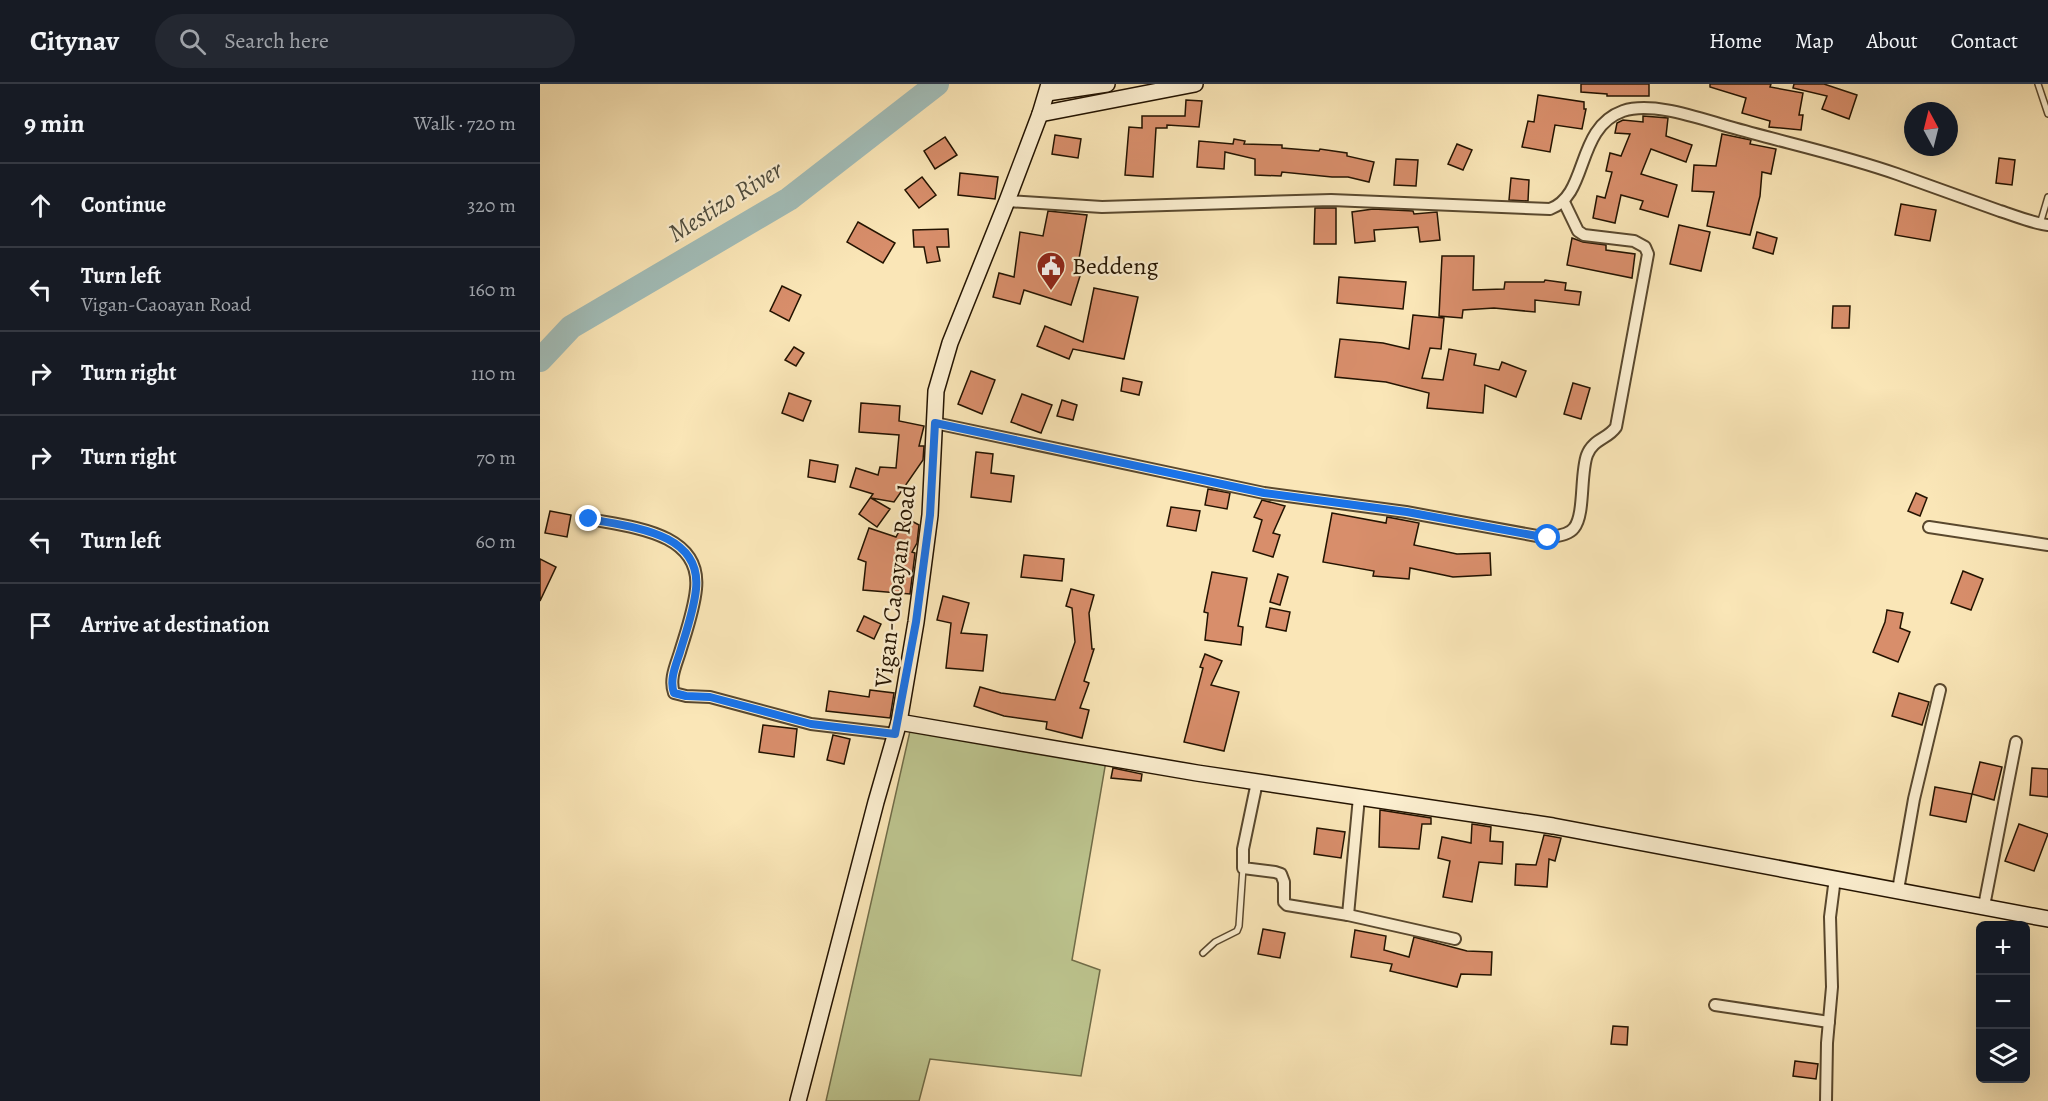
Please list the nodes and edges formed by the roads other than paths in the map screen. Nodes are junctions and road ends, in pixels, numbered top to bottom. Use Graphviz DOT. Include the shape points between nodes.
graph roads {
  1 [pos="1195,84"];
  2 [pos="2038,84"];
  3 [pos="1097,85"];
  4 [pos="1048,89"];
  5 [pos="1089,105"];
  6 [pos="1040,114"];
  7 [pos="2048,114"];
  8 [pos="1033,132"];
  9 [pos="2048,197"];
  10 [pos="1007,201"];
  11 [pos="1564,202"];
  12 [pos="2044,225"];
  13 [pos="935,423"];
  14 [pos="589,519"];
  15 [pos="1929,527"];
  16 [pos="2048,545"];
  17 [pos="1940,690"];
  18 [pos="897,728"];
  19 [pos="2016,742"];
  20 [pos="1257,782"];
  21 [pos="1359,797"];
  22 [pos="1243,868"];
  23 [pos="1835,878"];
  24 [pos="1898,890"];
  25 [pos="1984,906"];
  26 [pos="1348,915"];
  27 [pos="2048,918"];
  28 [pos="1455,939"];
  29 [pos="1203,953"];
  30 [pos="1715,1005"];
  31 [pos="1829,1023"];
  32 [pos="798,1101"];
  33 [pos="1826,1101"];
  1 -- 5 [label="main road"];
  2 -- 7 [label="lane"];
  3 -- 4 [label="main road"];
  4 -- 6 [label="main road, Vigan-Caoayan Road"];
  5 -- 6 [label="main road"];
  5 -- 8 [label="main road"];
  6 -- 8 [label="main road, Vigan-Caoayan Road"];
  8 -- 10 [label="main road, Vigan-Caoayan Road"];
  9 -- 12 [label="lane"];
  10 -- 11 [label="street" via="1102,207 1331,200 1542,210"];
  10 -- 13 [label="main road, Vigan-Caoayan Road" via="946,354 936,392"];
  11 -- 12 [label="street" via="1600,126 1620,113 1640,108 1712,122 1869,164"];
  11 -- 13 [label="street" via="1578,231 1584,235 1634,241 1645,247 1648,254 1616,427 1598,439 1587,453 1579,518 1574,529 1564,534 1548,538 1407,512 1264,493"];
  13 -- 18 [label="main road, Vigan-Caoayan Road" via="930,515"];
  14 -- 18 [label="street" via="665,537 681,546 695,566 696,591 673,677 674,693 710,697 811,724"];
  15 -- 16 [label="street"];
  17 -- 24 [label="street" via="1914,799"];
  18 -- 20 [label="main road"];
  18 -- 32 [label="main road, Vigan-Caoayan Road"];
  19 -- 25 [label="street"];
  20 -- 21 [label="main road"];
  20 -- 22 [label="street"];
  21 -- 23 [label="main road" via="1553,826"];
  21 -- 26 [label="street"];
  22 -- 26 [label="street" via="1281,874 1287,905"];
  22 -- 29 [label="lane" via="1237,931"];
  23 -- 24 [label="main road"];
  23 -- 31 [label="street" via="1830,917"];
  24 -- 25 [label="main road"];
  25 -- 27 [label="main road"];
  26 -- 28 [label="street"];
  30 -- 31 [label="street"];
  31 -- 33 [label="street"];
}
